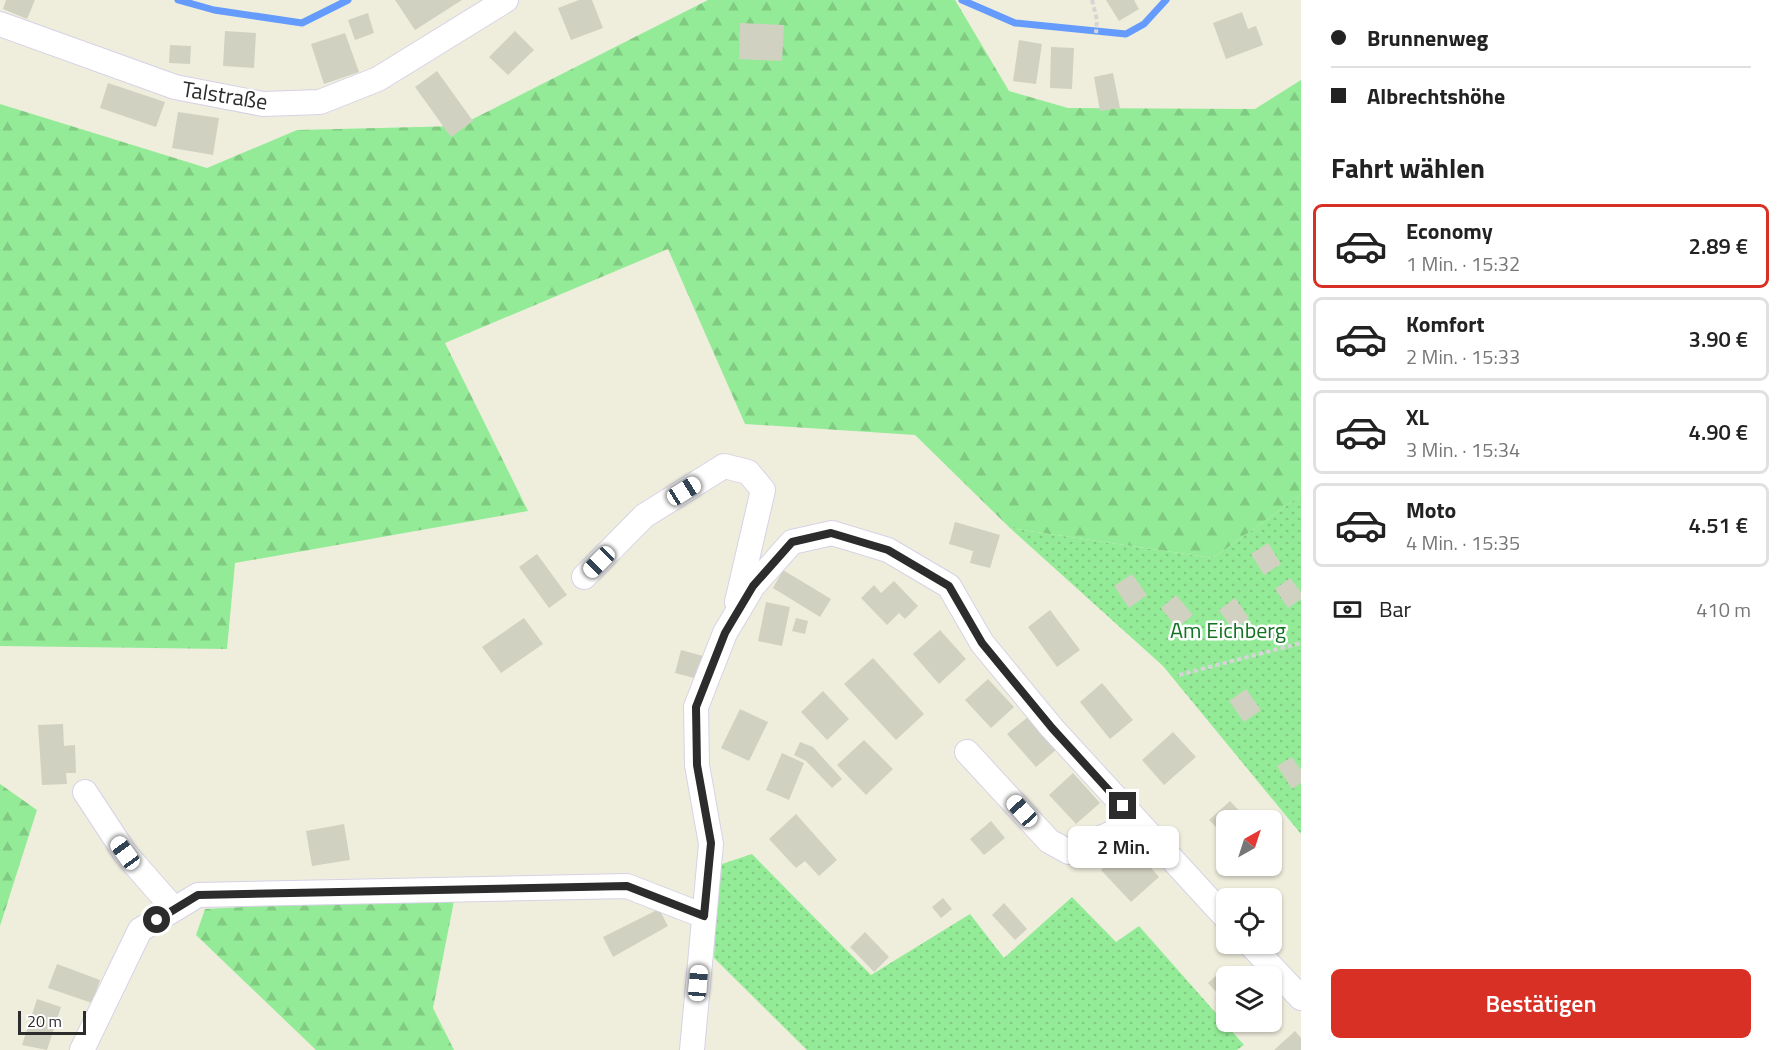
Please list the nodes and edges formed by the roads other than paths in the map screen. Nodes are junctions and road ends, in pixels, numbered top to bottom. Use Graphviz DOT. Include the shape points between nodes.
graph roads {
  1 [pos="506,0"];
  2 [pos="0,24"];
  3 [pos="584,577"];
  4 [pos="735,616"];
  5 [pos="967,752"];
  6 [pos="85,792"];
  7 [pos="1137,822"];
  8 [pos="1216,906"];
  9 [pos="174,909"];
  10 [pos="704,916"];
  11 [pos="1259,954"];
  12 [pos="1301,998"];
  13 [pos="82,1050"];
  14 [pos="692,1050"];
  1 -- 2 [label="street, Talstraße" via="378,80 320,102 263,104 175,87"];
  3 -- 4 [label="street" via="644,516 724,466 748,472 763,490"];
  4 -- 7 [label="street" via="753,586 792,542 831,533 888,550 949,586 982,643"];
  4 -- 10 [label="street" via="696,707 697,765 711,843"];
  5 -- 7 [label="street" via="1049,841 1069,852"];
  6 -- 9 [label="street" via="125,853"];
  7 -- 8 [label="street"];
  9 -- 10 [label="street" via="198,895 627,886"];
  9 -- 13 [label="street" via="140,930"];
  10 -- 14 [label="street"];
  11 -- 12 [label="street"];
}
